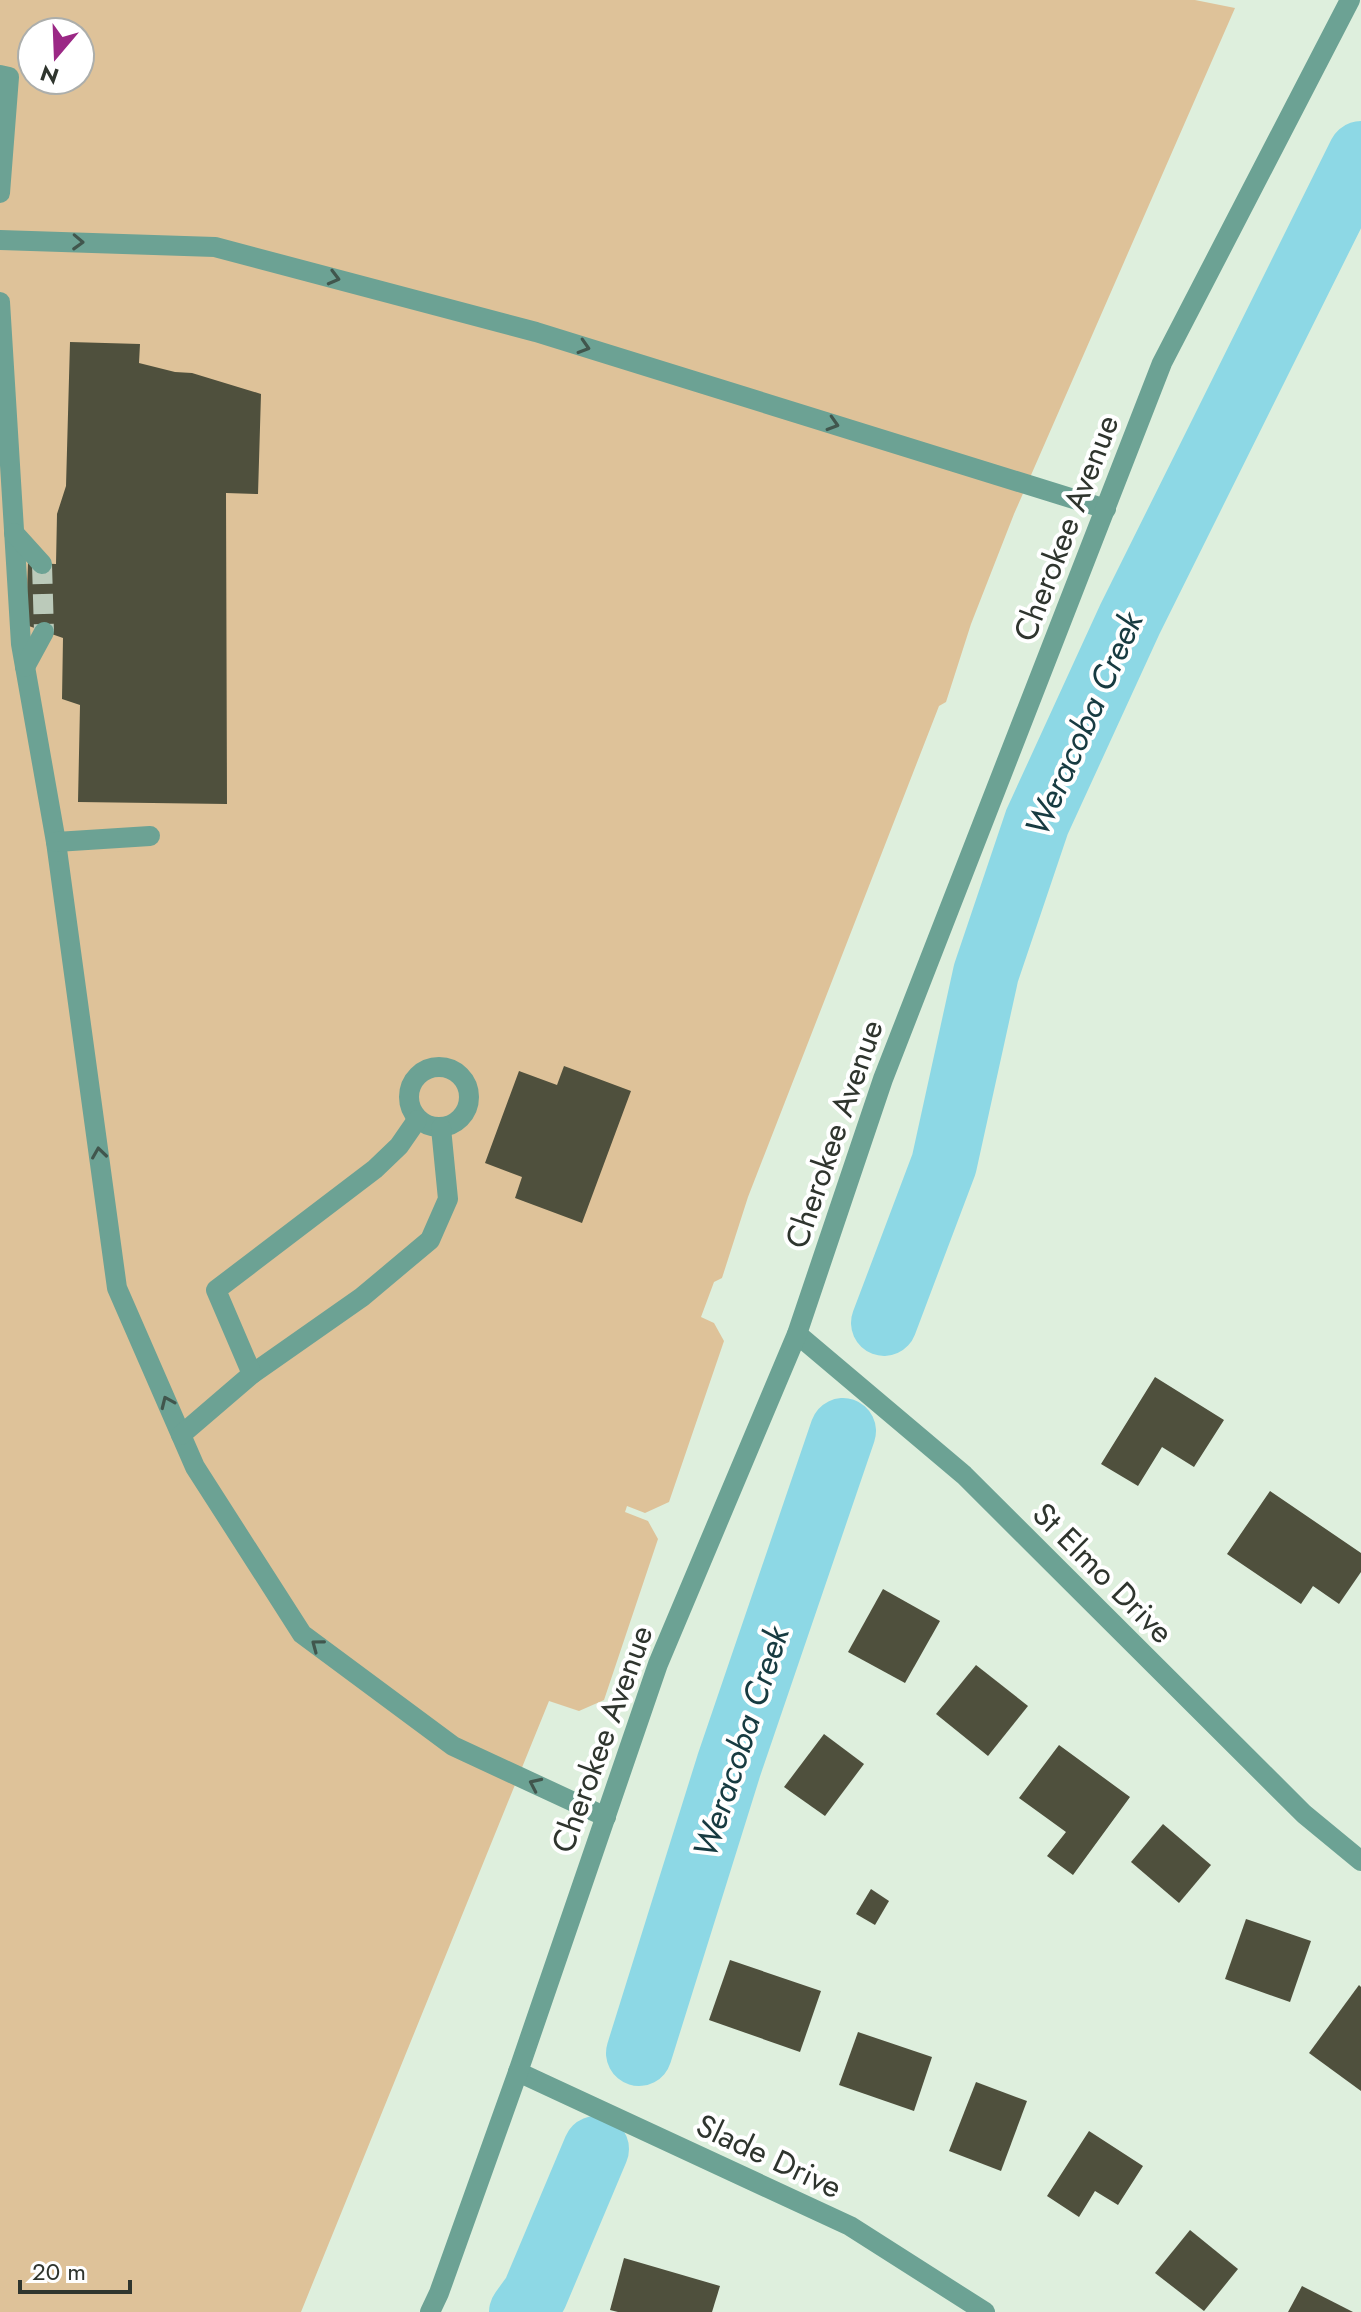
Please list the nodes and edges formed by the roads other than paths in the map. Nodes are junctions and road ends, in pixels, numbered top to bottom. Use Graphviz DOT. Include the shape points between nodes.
graph roads {
  1 [pos="1350,0"];
  2 [pos="0,75"];
  3 [pos="0,179"];
  4 [pos="0,193"];
  5 [pos="0,240"];
  6 [pos="0,302"];
  7 [pos="1106,509"];
  8 [pos="14,533"];
  9 [pos="42,564"];
  10 [pos="44,632"];
  11 [pos="25,667"];
  12 [pos="150,836"];
  13 [pos="56,842"];
  14 [pos="417,1120"];
  15 [pos="441,1128"];
  16 [pos="797,1334"];
  17 [pos="252,1374"];
  18 [pos="181,1435"];
  19 [pos="606,1817"];
  20 [pos="1361,1861"];
  21 [pos="518,2072"];
  22 [pos="430,2312"];
  23 [pos="985,2312"];
  1 -- 7 [label="street, Cherokee Avenue" via="1162,363"];
  2 -- 3 [label="street" via="9,77"];
  3 -- 4 [label="street"];
  5 -- 7 [label="street, one-way" via="215,247 536,332"];
  6 -- 8 [label="street"];
  7 -- 16 [label="street, Cherokee Avenue" via="883,1079"];
  8 -- 9 [label="street"];
  8 -- 11 [label="street"];
  10 -- 11 [label="street"];
  11 -- 13 [label="street"];
  12 -- 13 [label="street"];
  18 -- 13 [label="street, one-way" via="117,1288"];
  14 -- 15 [label="street"];
  14 -- 15 [label="street" via="410,1105 412,1084 426,1069 447,1068 463,1078 470,1095 459,1121"];
  14 -- 17 [label="street" via="375,1169 216,1290"];
  15 -- 17 [label="street" via="448,1199 430,1240 362,1297"];
  16 -- 19 [label="street, Cherokee Avenue" via="658,1664"];
  16 -- 20 [label="street, St Elmo Drive" via="964,1475 1304,1814"];
  17 -- 18 [label="street"];
  19 -- 18 [label="street, one-way" via="453,1746 302,1634 195,1467"];
  19 -- 21 [label="street, Cherokee Avenue"];
  21 -- 22 [label="street, Cherokee Avenue"];
  21 -- 23 [label="street, Slade Drive" via="850,2226"];
}
